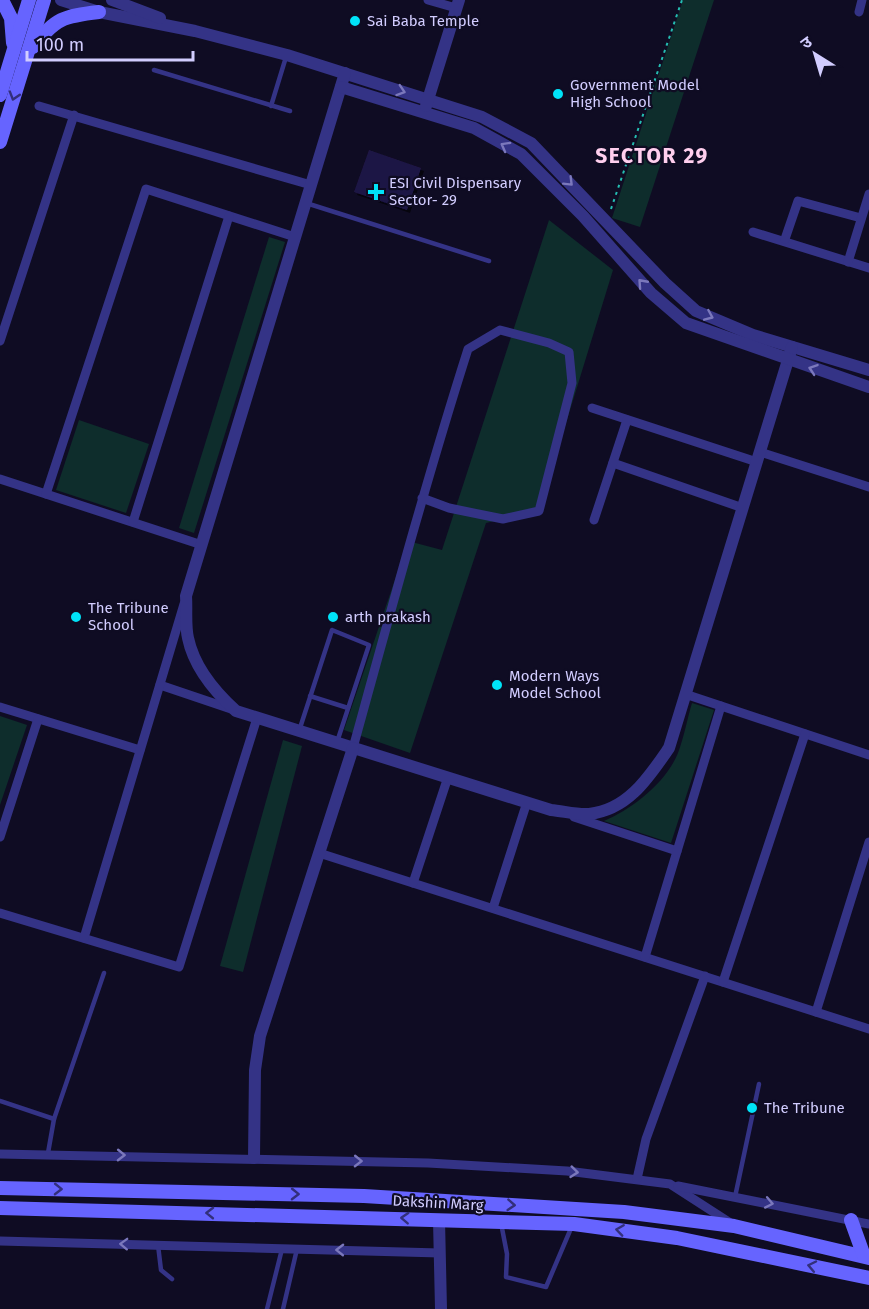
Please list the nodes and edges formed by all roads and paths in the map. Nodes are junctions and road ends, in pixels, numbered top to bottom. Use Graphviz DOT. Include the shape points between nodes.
graph roads {
  1 [pos="2,0"];
  2 [pos="29,0"];
  3 [pos="44,0"];
  4 [pos="61,0"];
  5 [pos="112,0"];
  6 [pos="428,0"];
  7 [pos="682,0"];
  8 [pos="862,0"];
  9 [pos="457,4"];
  10 [pos="99,12"];
  11 [pos="859,12"];
  12 [pos="195,31"];
  13 [pos="20,54"];
  14 [pos="287,55"];
  15 [pos="154,70"];
  16 [pos="345,73"];
  17 [pos="341,87"];
  18 [pos="0,95"];
  19 [pos="428,100"];
  20 [pos="39,106"];
  21 [pos="271,106"];
  22 [pos="290,111"];
  23 [pos="424,113"];
  24 [pos="74,115"];
  25 [pos="0,142"];
  26 [pos="311,185"];
  27 [pos="869,194"];
  28 [pos="306,203"];
  29 [pos="229,216"];
  30 [pos="861,218"];
  31 [pos="607,220"];
  32 [pos="753,232"];
  33 [pos="295,237"];
  34 [pos="785,240"];
  35 [pos="489,261"];
  36 [pos="848,262"];
  37 [pos="869,268"];
  38 [pos="0,341"];
  39 [pos="792,347"];
  40 [pos="869,355"];
  41 [pos="789,361"];
  42 [pos="867,369"];
  43 [pos="864,386"];
  44 [pos="592,408"];
  45 [pos="627,420"];
  46 [pos="758,457"];
  47 [pos="613,463"];
  48 [pos="0,479"];
  49 [pos="869,487"];
  50 [pos="46,494"];
  51 [pos="422,498"];
  52 [pos="743,508"];
  53 [pos="594,520"];
  54 [pos="133,522"];
  55 [pos="202,545"];
  56 [pos="186,596"];
  57 [pos="160,685"];
  58 [pos="685,694"];
  59 [pos="310,696"];
  60 [pos="721,706"];
  61 [pos="0,707"];
  62 [pos="348,708"];
  63 [pos="236,711"];
  64 [pos="257,717"];
  65 [pos="38,719"];
  66 [pos="299,731"];
  67 [pos="806,734"];
  68 [pos="337,742"];
  69 [pos="353,748"];
  70 [pos="140,750"];
  71 [pos="869,755"];
  72 [pos="448,777"];
  73 [pos="527,802"];
  74 [pos="551,810"];
  75 [pos="0,837"];
  76 [pos="869,842"];
  77 [pos="677,851"];
  78 [pos="319,853"];
  79 [pos="414,883"];
  80 [pos="493,908"];
  81 [pos="0,913"];
  82 [pos="84,938"];
  83 [pos="645,957"];
  84 [pos="104,974"];
  85 [pos="705,976"];
  86 [pos="723,982"];
  87 [pos="816,1012"];
  88 [pos="869,1029"];
  89 [pos="759,1084"];
  90 [pos="0,1101"];
  91 [pos="54,1119"];
  92 [pos="48,1153"];
  93 [pos="0,1154"];
  94 [pos="254,1158"];
  95 [pos="637,1179"];
  96 [pos="670,1184"];
  97 [pos="0,1188"];
  98 [pos="735,1197"];
  99 [pos="0,1208"];
  100 [pos="439,1220"];
  101 [pos="851,1220"];
  102 [pos="501,1222"];
  103 [pos="574,1224"];
  104 [pos="869,1224"];
  105 [pos="734,1226"];
  106 [pos="0,1241"];
  107 [pos="158,1245"];
  108 [pos="282,1249"];
  109 [pos="297,1249"];
  110 [pos="440,1253"];
  111 [pos="866,1257"];
  112 [pos="869,1278"];
  113 [pos="172,1279"];
  114 [pos="267,1309"];
  115 [pos="283,1309"];
  116 [pos="441,1309"];
  1 -- 13 [label="main road"];
  2 -- 13 [label="main road"];
  3 -- 13 [label="main road"];
  4 -- 10 [label="street"];
  5 -- 12 [label="street"];
  6 -- 9 [label="street"];
  7 -- 31 [label="path"];
  8 -- 11 [label="street"];
  9 -- 19 [label="street"];
  10 -- 12 [label="street"];
  10 -- 13 [label="main road" via="65,16"];
  12 -- 14 [label="street"];
  13 -- 18 [label="main road"];
  13 -- 25 [label="main road, one-way"];
  14 -- 16 [label="street"];
  14 -- 21 [label="lane"];
  15 -- 21 [label="lane"];
  16 -- 17 [label="street"];
  16 -- 19 [label="street, one-way"];
  17 -- 23 [label="street"];
  17 -- 26 [label="street"];
  19 -- 23 [label="street"];
  19 -- 31 [label="street, one-way" via="483,117 531,143"];
  20 -- 24 [label="street"];
  21 -- 22 [label="lane"];
  41 -- 23 [label="street, one-way" via="686,323 651,293 583,216 520,154 474,128"];
  24 -- 26 [label="street"];
  24 -- 38 [label="street"];
  26 -- 28 [label="street"];
  27 -- 30 [label="street"];
  28 -- 33 [label="street"];
  28 -- 35 [label="lane"];
  29 -- 33 [label="street"];
  29 -- 50 [label="street" via="146,189"];
  29 -- 54 [label="street"];
  30 -- 34 [label="street" via="798,201"];
  30 -- 36 [label="street"];
  31 -- 39 [label="street, one-way" via="696,311"];
  32 -- 34 [label="street"];
  33 -- 55 [label="street"];
  34 -- 36 [label="street"];
  36 -- 37 [label="street"];
  39 -- 41 [label="street"];
  39 -- 42 [label="street"];
  40 -- 42 [label="street"];
  43 -- 41 [label="street, one-way"];
  41 -- 46 [label="street"];
  42 -- 43 [label="street"];
  44 -- 45 [label="street"];
  45 -- 46 [label="street"];
  45 -- 47 [label="street"];
  46 -- 49 [label="street"];
  46 -- 52 [label="street"];
  47 -- 52 [label="street"];
  47 -- 53 [label="street"];
  48 -- 50 [label="street"];
  50 -- 54 [label="street"];
  51 -- 51 [label="street" via="468,349 500,330 569,352 572,383 539,511 503,519"];
  51 -- 69 [label="street"];
  52 -- 58 [label="street"];
  54 -- 55 [label="street"];
  55 -- 56 [label="street"];
  56 -- 57 [label="street"];
  56 -- 63 [label="street" via="188,639 200,669"];
  57 -- 63 [label="street"];
  57 -- 70 [label="street"];
  58 -- 60 [label="street"];
  58 -- 74 [label="street" via="669,748 641,788 618,805 588,814"];
  59 -- 62 [label="lane"];
  59 -- 62 [label="lane" via="332,630 369,645"];
  59 -- 66 [label="lane"];
  60 -- 67 [label="street"];
  60 -- 77 [label="street"];
  61 -- 65 [label="street"];
  62 -- 68 [label="lane"];
  63 -- 64 [label="street"];
  64 -- 66 [label="street"];
  64 -- 82 [label="street" via="180,967"];
  65 -- 70 [label="street"];
  65 -- 75 [label="street"];
  66 -- 68 [label="street"];
  67 -- 71 [label="street"];
  67 -- 86 [label="street"];
  68 -- 69 [label="street"];
  69 -- 72 [label="street"];
  69 -- 78 [label="street"];
  70 -- 82 [label="street"];
  72 -- 73 [label="street"];
  72 -- 79 [label="street"];
  73 -- 74 [label="street"];
  73 -- 80 [label="street"];
  74 -- 77 [label="street"];
  76 -- 87 [label="street"];
  77 -- 83 [label="street"];
  78 -- 79 [label="street"];
  78 -- 94 [label="street" via="260,1036 255,1070"];
  79 -- 80 [label="street"];
  80 -- 83 [label="street"];
  81 -- 82 [label="street"];
  83 -- 85 [label="street"];
  84 -- 91 [label="lane"];
  85 -- 86 [label="street"];
  85 -- 95 [label="street" via="646,1139"];
  86 -- 87 [label="street"];
  87 -- 88 [label="street"];
  89 -- 98 [label="lane"];
  90 -- 91 [label="lane"];
  91 -- 92 [label="lane"];
  92 -- 93 [label="street"];
  92 -- 94 [label="street, one-way"];
  94 -- 95 [label="street, one-way" via="439,1163"];
  95 -- 96 [label="street"];
  96 -- 98 [label="street"];
  96 -- 105 [label="street"];
  97 -- 105 [label="main road, Dakshin Marg, one-way" via="364,1196 624,1212"];
  98 -- 101 [label="street, one-way"];
  100 -- 99 [label="main road, Dakshin Marg, one-way"];
  100 -- 102 [label="main road, Dakshin Marg"];
  100 -- 110 [label="street"];
  101 -- 104 [label="street"];
  101 -- 111 [label="main road"];
  102 -- 103 [label="main road, Dakshin Marg"];
  102 -- 103 [label="lane" via="507,1254 506,1277 546,1287"];
  112 -- 103 [label="main road, Dakshin Marg, one-way" via="676,1238"];
  105 -- 111 [label="main road, Dakshin Marg"];
  107 -- 106 [label="street, one-way"];
  107 -- 108 [label="street"];
  107 -- 113 [label="lane" via="161,1270"];
  108 -- 109 [label="street"];
  108 -- 114 [label="lane"];
  110 -- 109 [label="street, one-way"];
  109 -- 115 [label="lane"];
  110 -- 116 [label="street"];
}
